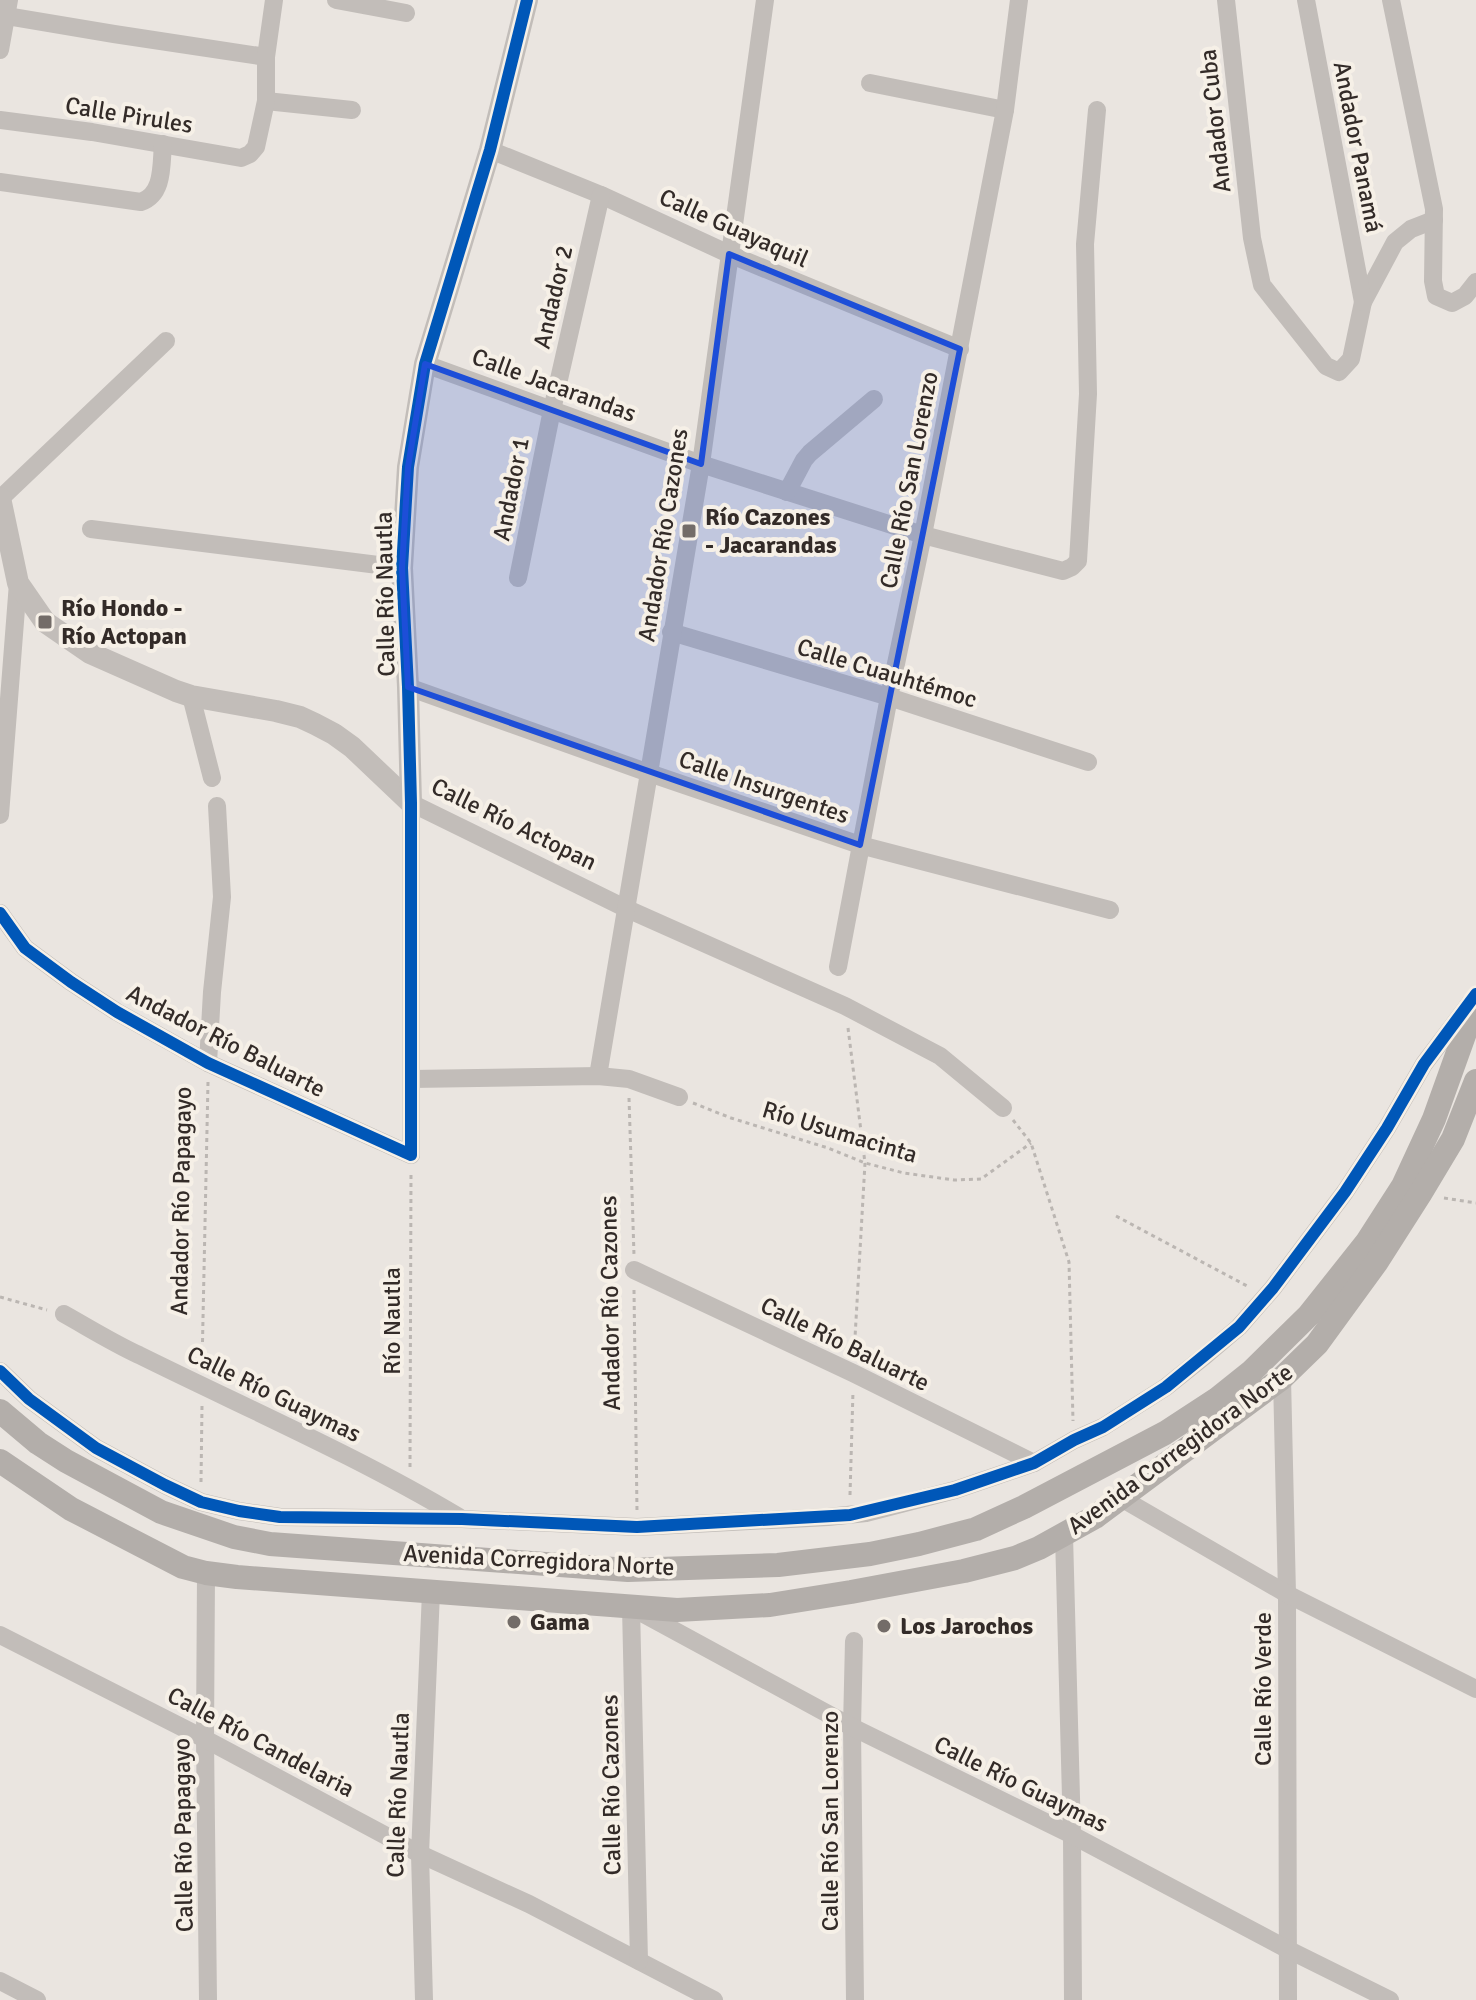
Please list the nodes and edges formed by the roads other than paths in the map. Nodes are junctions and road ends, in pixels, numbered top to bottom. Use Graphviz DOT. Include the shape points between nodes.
graph roads {
  1 [pos="274,0"];
  2 [pos="336,0"];
  3 [pos="527,0"];
  4 [pos="765,0"];
  5 [pos="1019,0"];
  6 [pos="1226,0"];
  7 [pos="1306,0"];
  8 [pos="1391,0"];
  9 [pos="5,10"];
  10 [pos="406,13"];
  11 [pos="0,50"];
  12 [pos="266,57"];
  13 [pos="870,83"];
  14 [pos="266,101"];
  15 [pos="352,110"];
  16 [pos="1005,110"];
  17 [pos="1097,110"];
  18 [pos="0,120"];
  19 [pos="163,144"];
  20 [pos="490,150"];
  21 [pos="0,182"];
  22 [pos="601,195"];
  23 [pos="1434,220"];
  24 [pos="729,254"];
  25 [pos="1476,282"];
  26 [pos="1363,302"];
  27 [pos="166,341"];
  28 [pos="960,349"];
  29 [pos="425,364"];
  30 [pos="874,399"];
  31 [pos="552,410"];
  32 [pos="701,464"];
  33 [pos="787,492"];
  34 [pos="0,499"];
  35 [pos="91,529"];
  36 [pos="923,535"];
  37 [pos="402,568"];
  38 [pos="518,578"];
  39 [pos="18,583"];
  40 [pos="8,604"];
  41 [pos="671,632"];
  42 [pos="408,687"];
  43 [pos="191,696"];
  44 [pos="889,697"];
  45 [pos="1088,762"];
  46 [pos="649,773"];
  47 [pos="212,778"];
  48 [pos="411,803"];
  49 [pos="217,806"];
  50 [pos="0,815"];
  51 [pos="860,845"];
  52 [pos="625,908"];
  53 [pos="1110,910"];
  54 [pos="0,913"];
  55 [pos="838,967"];
  56 [pos="1476,994"];
  57 [pos="1476,1002"];
  58 [pos="208,1063"];
  59 [pos="598,1076"];
  60 [pos="412,1079"];
  61 [pos="1476,1081"];
  62 [pos="679,1097"];
  63 [pos="1003,1108"];
  64 [pos="411,1155"];
  65 [pos="634,1270"];
  66 [pos="64,1314"];
  67 [pos="0,1371"];
  68 [pos="1282,1378"];
  69 [pos="29,1399"];
  70 [pos="3,1414"];
  71 [pos="96,1448"];
  72 [pos="0,1461"];
  73 [pos="1034,1463"];
  74 [pos="94,1476"];
  75 [pos="1121,1498"];
  76 [pos="462,1519"];
  77 [pos="1064,1535"];
  78 [pos="206,1573"];
  79 [pos="431,1592"];
  80 [pos="1287,1594"];
  81 [pos="631,1607"];
  82 [pos="0,1635"];
  83 [pos="854,1641"];
  84 [pos="1476,1689"];
  85 [pos="852,1727"];
  86 [pos="205,1739"];
  87 [pos="1072,1835"];
  88 [pos="420,1854"];
  89 [pos="1287,1949"];
  90 [pos="639,1961"];
  91 [pos="0,1981"];
  92 [pos="37,2000"];
  93 [pos="208,2000"];
  94 [pos="424,2000"];
  95 [pos="714,2000"];
  96 [pos="855,2000"];
  97 [pos="1073,2000"];
  98 [pos="1288,2000"];
  99 [pos="1390,2000"];
  1 -- 12 [label="street"];
  2 -- 10 [label="street"];
  3 -- 20 [label="street, Calle Río Nautla"];
  4 -- 24 [label="street, Andador Río Cazones"];
  5 -- 16 [label="street, Calle Río San Lorenzo"];
  6 -- 26 [label="street, Andador Cuba" via="1252,238 1262,285 1326,366 1339,372 1351,359"];
  7 -- 26 [label="street, Andador Panamá"];
  8 -- 23 [label="street"];
  9 -- 11 [label="street"];
  9 -- 12 [label="street" via="114,34"];
  12 -- 14 [label="street"];
  13 -- 16 [label="street"];
  14 -- 15 [label="street"];
  14 -- 19 [label="street, Calle Pirules" via="256,147 241,158"];
  16 -- 28 [label="street, Calle Río San Lorenzo"];
  17 -- 36 [label="street, Calle Jacarandas" via="1085,244 1088,394 1078,561 1063,571"];
  18 -- 19 [label="street, Calle Pirules"];
  19 -- 21 [label="street" via="158,187 151,199 141,202"];
  20 -- 22 [label="street, Calle Guayaquil"];
  20 -- 29 [label="street, Calle Río Nautla"];
  22 -- 24 [label="street, Calle Guayaquil"];
  22 -- 31 [label="street, Andador 2"];
  23 -- 25 [label="street" via="1436,296 1452,303"];
  23 -- 26 [label="street" via="1395,242"];
  24 -- 28 [label="street, Calle Guayaquil"];
  24 -- 32 [label="street, Andador Río Cazones"];
  27 -- 34 [label="street"];
  28 -- 36 [label="street, Calle Río San Lorenzo"];
  29 -- 31 [label="street, Calle Jacarandas"];
  29 -- 37 [label="street, Calle Río Nautla" via="408,467"];
  30 -- 33 [label="street" via="810,453"];
  31 -- 32 [label="street, Calle Jacarandas"];
  31 -- 38 [label="street, Andador 1"];
  32 -- 33 [label="street, Calle Jacarandas"];
  32 -- 41 [label="street, Andador Río Cazones"];
  33 -- 36 [label="street, Calle Jacarandas"];
  34 -- 39 [label="street"];
  35 -- 37 [label="street"];
  36 -- 44 [label="street, Calle Río San Lorenzo"];
  37 -- 42 [label="street, Calle Río Nautla"];
  39 -- 40 [label="street"];
  39 -- 43 [label="street, Calle Río Actopan" via="45,622 90,653"];
  40 -- 50 [label="street"];
  41 -- 44 [label="street, Calle Cuauhtémoc"];
  41 -- 46 [label="street, Andador Río Cazones"];
  42 -- 46 [label="street, Calle Insurgentes"];
  42 -- 48 [label="street, Calle Río Nautla"];
  43 -- 47 [label="street"];
  43 -- 48 [label="street, Calle Río Actopan" via="276,711 315,724 352,747"];
  44 -- 45 [label="street, Calle Cuauhtémoc"];
  44 -- 51 [label="street, Calle Río San Lorenzo"];
  46 -- 51 [label="street, Calle Insurgentes"];
  46 -- 52 [label="street, Andador Río Cazones"];
  48 -- 52 [label="street, Calle Río Actopan"];
  48 -- 60 [label="street, Calle Río Nautla"];
  49 -- 58 [label="street, Andador Río Papagayo" via="222,897"];
  51 -- 53 [label="street, Calle Insurgentes"];
  51 -- 55 [label="street, Calle Río San Lorenzo"];
  52 -- 59 [label="street, Andador Río Cazones"];
  52 -- 63 [label="street, Calle Río Actopan" via="845,1006 940,1056"];
  54 -- 58 [label="street, Andador Río Baluarte" via="25,948 71,982"];
  56 -- 73 [label="street" via="1424,1064 1345,1192 1239,1327 1166,1387"];
  57 -- 74 [label="main road, Avenida Corregidora Norte" via="1434,1119 1403,1186 1309,1315 1217,1399 1165,1433 976,1529 919,1544 778,1565 628,1570 270,1544 161,1512"];
  58 -- 64 [label="street, Andador Río Baluarte"];
  59 -- 60 [label="street"];
  59 -- 62 [label="street" via="629,1079"];
  60 -- 64 [label="street, Calle Río Nautla"];
  61 -- 68 [label="main road, Avenida Corregidora Norte" via="1453,1139 1376,1263 1317,1344"];
  65 -- 73 [label="street, Calle Río Baluarte"];
  66 -- 76 [label="street, Calle Río Guaymas" via="410,1487"];
  67 -- 69 [label="street"];
  68 -- 75 [label="main road, Avenida Corregidora Norte"];
  68 -- 80 [label="street, Calle Río Verde"];
  69 -- 70 [label="street"];
  69 -- 71 [label="street"];
  70 -- 74 [label="main road, Avenida Corregidora Norte" via="38,1443"];
  71 -- 74 [label="street"];
  71 -- 76 [label="street" via="201,1502 239,1511 280,1517"];
  72 -- 78 [label="main road, Avenida Corregidora Norte" via="122,1537"];
  73 -- 76 [label="street" via="955,1490 850,1515 637,1527"];
  75 -- 77 [label="main road, Avenida Corregidora Norte"];
  75 -- 80 [label="street"];
  77 -- 81 [label="main road, Avenida Corregidora Norte" via="1015,1558 887,1586 770,1605"];
  77 -- 87 [label="street"];
  78 -- 79 [label="main road, Avenida Corregidora Norte"];
  78 -- 86 [label="street, Calle Río Papagayo"];
  79 -- 81 [label="main road, Avenida Corregidora Norte"];
  79 -- 88 [label="street, Calle Río Nautla"];
  80 -- 84 [label="street"];
  80 -- 89 [label="street, Calle Río Verde"];
  81 -- 85 [label="street, Calle Río Guaymas"];
  81 -- 90 [label="street, Calle Río Cazones"];
  82 -- 86 [label="street, Calle Río Candelaria"];
  83 -- 85 [label="street, Calle Río San Lorenzo"];
  85 -- 87 [label="street, Calle Río Guaymas"];
  85 -- 96 [label="street, Calle Río San Lorenzo"];
  86 -- 88 [label="street, Calle Río Candelaria"];
  86 -- 93 [label="street, Calle Río Papagayo"];
  87 -- 89 [label="street, Calle Río Guaymas"];
  87 -- 97 [label="street"];
  88 -- 90 [label="street, Calle Río Candelaria"];
  88 -- 94 [label="street, Calle Río Nautla"];
  89 -- 98 [label="street, Calle Río Verde"];
  89 -- 99 [label="street, Calle Río Guaymas"];
  90 -- 95 [label="street, Calle Río Candelaria"];
  91 -- 92 [label="street"];
}
